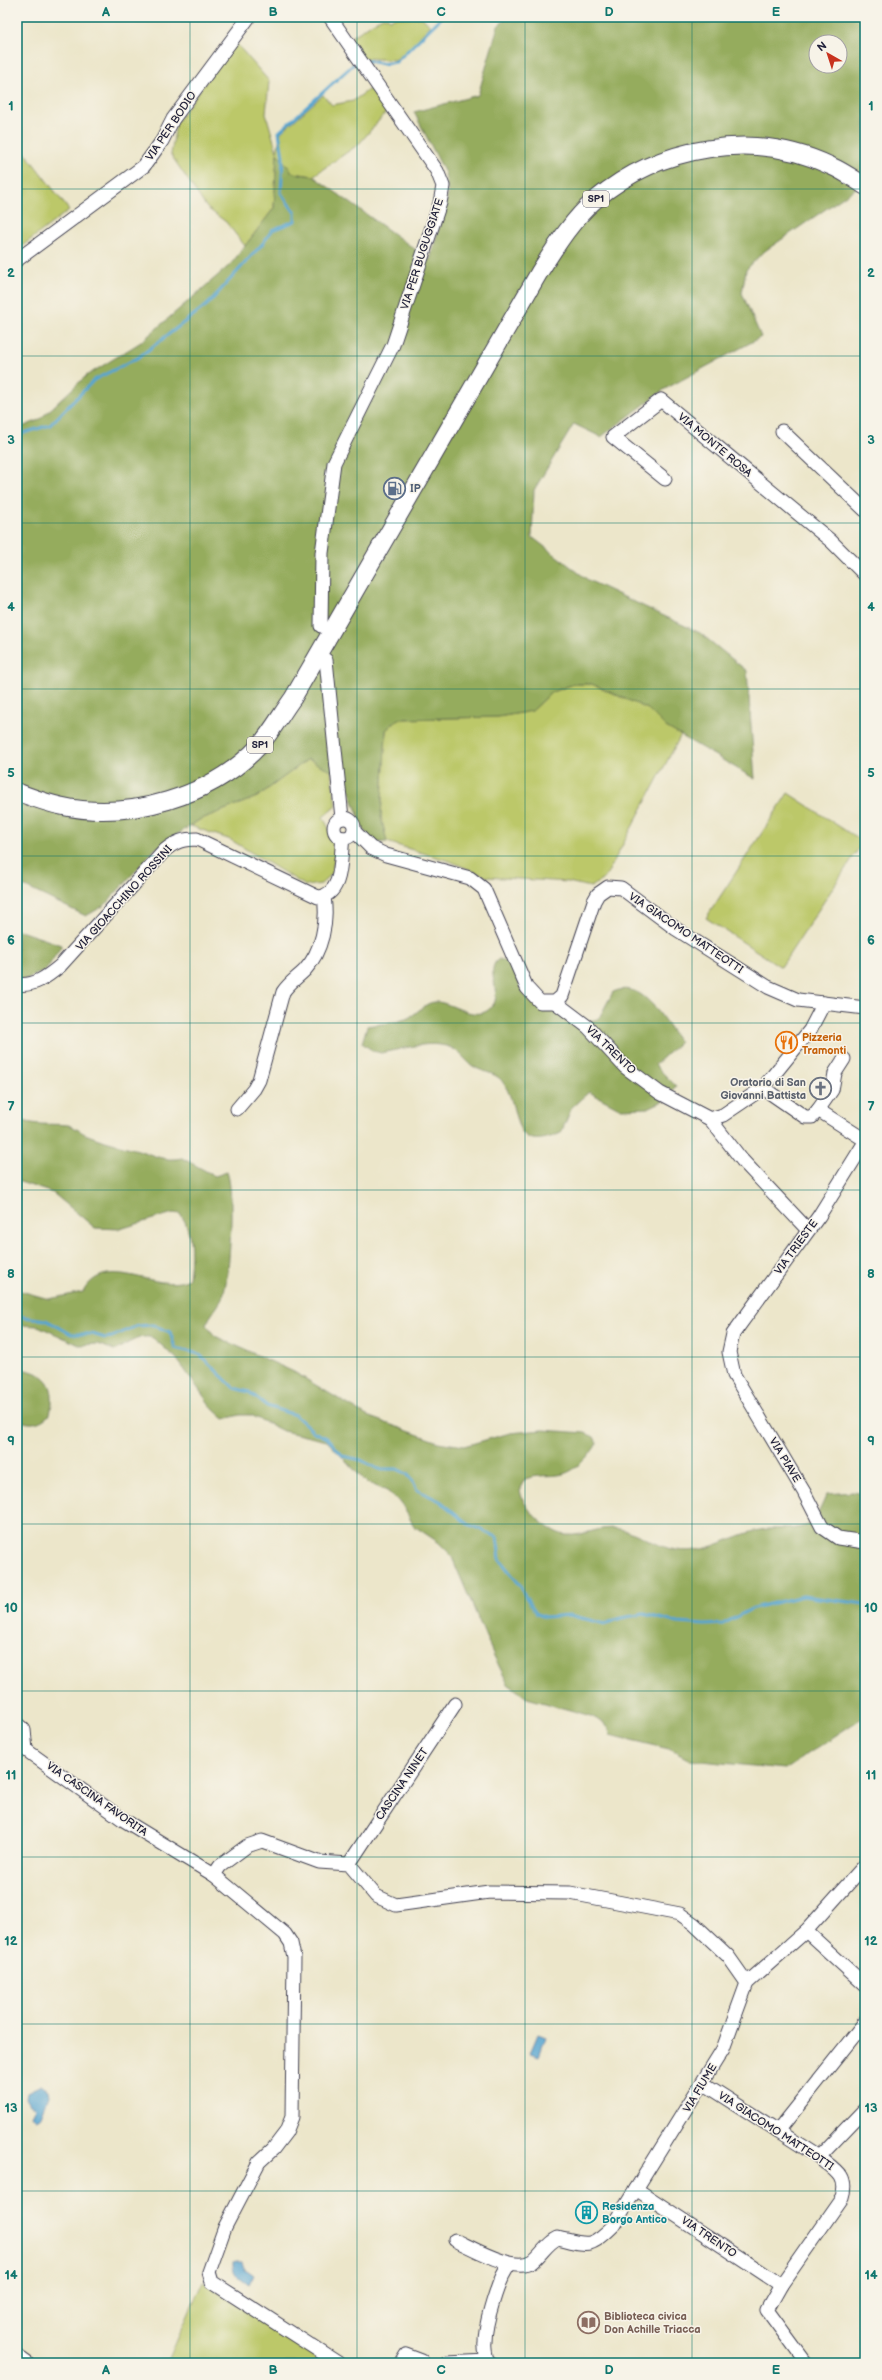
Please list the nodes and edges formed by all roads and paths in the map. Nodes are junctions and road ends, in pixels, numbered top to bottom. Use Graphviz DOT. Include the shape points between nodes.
graph roads {
  1 [pos="249,17"];
  2 [pos="330,17"];
  3 [pos="865,186"];
  4 [pos="17,260"];
  5 [pos="782,431"];
  6 [pos="664,479"];
  7 [pos="865,510"];
  8 [pos="865,575"];
  9 [pos="321,626"];
  10 [pos="326,660"];
  11 [pos="17,792"];
  12 [pos="348,835"];
  13 [pos="324,897"];
  14 [pos="17,984"];
  15 [pos="555,1002"];
  16 [pos="824,1003"];
  17 [pos="865,1008"];
  18 [pos="844,1058"];
  19 [pos="762,1088"];
  20 [pos="237,1109"];
  21 [pos="818,1110"];
  22 [pos="710,1119"];
  23 [pos="864,1148"];
  24 [pos="807,1229"];
  25 [pos="729,1352"];
  26 [pos="865,1542"];
  27 [pos="455,1704"];
  28 [pos="17,1724"];
  29 [pos="349,1864"];
  30 [pos="865,1865"];
  31 [pos="214,1875"];
  32 [pos="806,1931"];
  33 [pos="747,1983"];
  34 [pos="865,1985"];
  35 [pos="865,2022"];
  36 [pos="703,2083"];
  37 [pos="865,2109"];
  38 [pos="778,2131"];
  39 [pos="819,2157"];
  40 [pos="636,2189"];
  41 [pos="455,2240"];
  42 [pos="510,2264"];
  43 [pos="781,2285"];
  44 [pos="17,2356"];
  45 [pos="489,2362"];
  46 [pos="27,2363"];
  47 [pos="338,2363"];
  48 [pos="400,2363"];
  49 [pos="420,2363"];
  50 [pos="447,2363"];
  51 [pos="806,2363"];
  1 -- 4 [label="street, VIA PER BODIO" via="175,116 162,141 144,166"];
  2 -- 9 [label="street, VIA PER BUGUGGIATE" via="436,171 443,186 431,232 393,345 334,462 322,553"];
  3 -- 11 [label="main road, SP1" via="824,163 794,152 751,146 704,149 663,159 627,178 595,200 566,232 540,271 293,698 260,745 237,766 213,782 157,804 108,811 61,806"];
  5 -- 7 [label="street"];
  6 -- 8 [label="street, VIA MONTE ROSA" via="613,437 661,400 831,541"];
  10 -- 12 [label="street" via="342,818 336,822 334,829 337,835"];
  12 -- 13 [label="street" via="334,889"];
  12 -- 15 [label="street" via="386,855 470,878 484,889 527,988 540,1002"];
  13 -- 14 [label="street, VIA GIOACCHINO ROSSINI" via="312,895 212,845 197,839 185,839 174,843 166,850 60,966 44,979 31,984"];
  13 -- 20 [label="street" via="325,914 319,947 310,964 283,992 259,1080"];
  15 -- 16 [label="street, VIA GIACOMO MATTEOTTI" via="562,996 594,901 598,894 608,887 621,888 676,929 768,987 798,1000"];
  15 -- 22 [label="street, VIA TRENTO" via="588,1027 625,1067 660,1092"];
  16 -- 17 [label="street, VIA GIACOMO MATTEOTTI"];
  16 -- 19 [label="street" via="810,1030"];
  18 -- 21 [label="street" via="835,1073 832,1090"];
  19 -- 21 [label="street" via="804,1117 812,1117"];
  19 -- 22 [label="street" via="723,1115"];
  21 -- 23 [label="street"];
  22 -- 24 [label="street, VIA TRENTO" via="742,1160"];
  23 -- 24 [label="street, VIA TRIESTE" via="819,1216"];
  24 -- 25 [label="street, VIA TRIESTE" via="733,1334"];
  25 -- 26 [label="street, VIA PIAVE" via="734,1375 822,1527 838,1538"];
  27 -- 29 [label="street, CASCINA NINET"];
  28 -- 31 [label="street, VIA CASCINA FAVORITA" via="24,1730 26,1750 122,1820"];
  29 -- 31 [label="street" via="319,1862 262,1841 247,1846 220,1866"];
  29 -- 33 [label="street" via="376,1896 396,1905 489,1892 570,1893 680,1914 728,1956"];
  30 -- 32 [label="street, VIA FIUME"];
  31 -- 47 [label="street, VIA CASCINA FAVORITA" via="275,1925 291,1943 294,1957 294,2045 292,2117 286,2132 259,2162 225,2227 210,2272 212,2282"];
  32 -- 33 [label="street, VIA FIUME"];
  32 -- 34 [label="street"];
  33 -- 36 [label="street, VIA FIUME" via="723,2049"];
  35 -- 38 [label="street"];
  36 -- 38 [label="street, VIA GIACOMO MATTEOTTI"];
  36 -- 40 [label="street, VIA FIUME"];
  37 -- 39 [label="street"];
  38 -- 39 [label="street, VIA GIACOMO MATTEOTTI"];
  39 -- 43 [label="street, VIA GIACOMO MATTEOTTI" via="843,2178 845,2189 842,2198"];
  40 -- 42 [label="street, VIA FIUME" via="613,2226 598,2240 585,2244 558,2238 530,2262"];
  40 -- 43 [label="street, VIA TRENTO"];
  41 -- 42 [label="street"];
  42 -- 45 [label="street" via="494,2298 484,2342"];
  43 -- 51 [label="street, VIA GIACOMO MATTEOTTI" via="767,2310"];
  44 -- 46 [label="street"];
  45 -- 50 [label="street"];
  48 -- 49 [label="street" via="406,2355 422,2361"];
}
